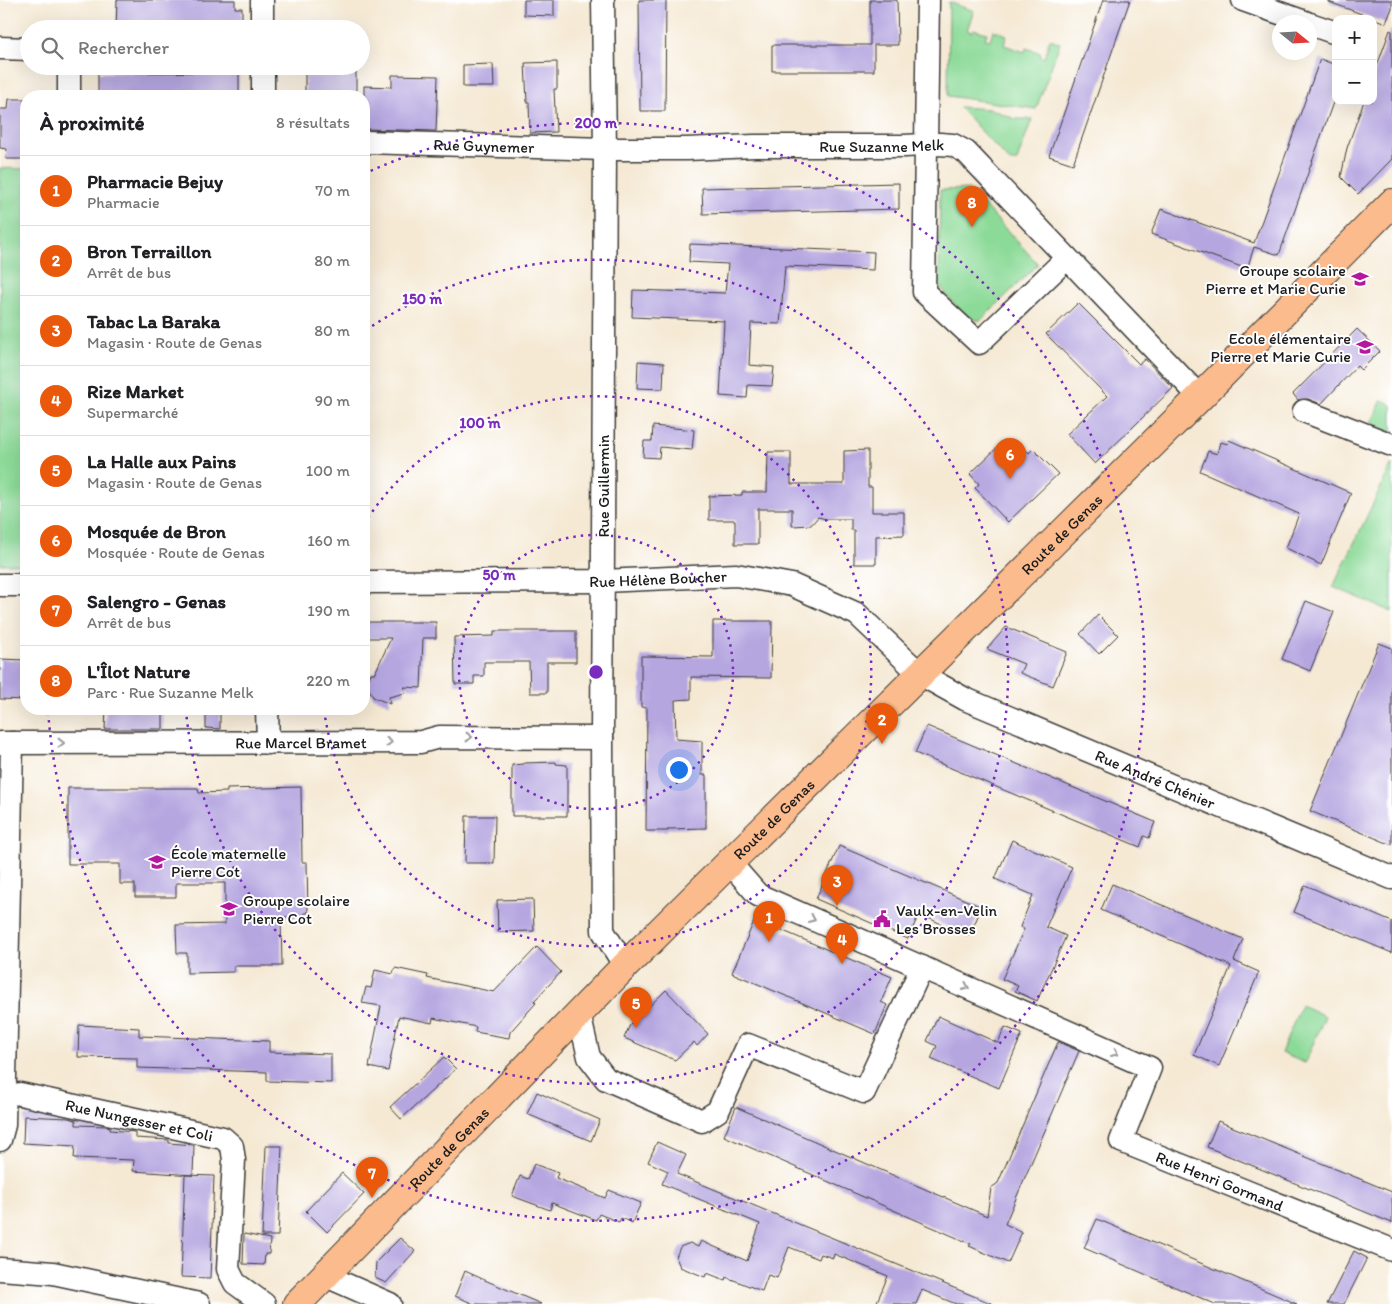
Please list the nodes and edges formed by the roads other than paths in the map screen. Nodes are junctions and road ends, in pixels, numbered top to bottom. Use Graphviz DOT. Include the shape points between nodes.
graph roads {
  1 [pos="262,0"];
  2 [pos="603,0"];
  3 [pos="928,0"];
  4 [pos="1243,0"];
  5 [pos="1285,15"];
  6 [pos="262,20"];
  7 [pos="1317,27"];
  8 [pos="1332,32"];
  9 [pos="0,48"];
  10 [pos="20,49"];
  11 [pos="69,75"];
  12 [pos="263,75"];
  13 [pos="69,90"];
  14 [pos="263,90"];
  15 [pos="370,142"];
  16 [pos="925,144"];
  17 [pos="605,149"];
  18 [pos="1392,203"];
  19 [pos="1067,258"];
  20 [pos="1200,397"];
  21 [pos="1304,411"];
  22 [pos="1392,445"];
  23 [pos="603,581"];
  24 [pos="370,582"];
  25 [pos="20,584"];
  26 [pos="0,585"];
  27 [pos="920,674"];
  28 [pos="268,715"];
  29 [pos="602,738"];
  30 [pos="6,743"];
  31 [pos="268,743"];
  32 [pos="730,863"];
  33 [pos="1392,878"];
  34 [pos="625,966"];
  35 [pos="922,967"];
  36 [pos="579,1014"];
  37 [pos="1150,1068"];
  38 [pos="20,1094"];
  39 [pos="0,1140"];
  40 [pos="1392,1250"];
  41 [pos="0,1269"];
  42 [pos="324,1276"];
  43 [pos="199,1304"];
  44 [pos="264,1304"];
  45 [pos="297,1304"];
  46 [pos="390,1304"];
  1 -- 6 [label="street"];
  2 -- 17 [label="street, Rue Guillermin"];
  3 -- 16 [label="street"];
  4 -- 5 [label="street"];
  7 -- 8 [label="street"];
  9 -- 10 [label="street"];
  11 -- 13 [label="street"];
  12 -- 14 [label="street"];
  15 -- 17 [label="street, Rue Guynemer"];
  16 -- 17 [label="street, Rue Suzanne Melk"];
  16 -- 19 [label="street, Rue Suzanne Melk" via="953,145 966,152"];
  16 -- 19 [label="street" via="924,292 980,343"];
  17 -- 23 [label="street, Rue Guillermin"];
  18 -- 20 [label="main road, Route de Genas"];
  19 -- 20 [label="street, Rue Suzanne Melk"];
  20 -- 27 [label="main road, Route de Genas"];
  21 -- 22 [label="street"];
  23 -- 24 [label="street, Rue Hélène Boucher"];
  23 -- 27 [label="street, Rue Hélène Boucher" via="736,575 792,585 857,614"];
  23 -- 29 [label="street, Rue Guillermin"];
  25 -- 26 [label="street"];
  27 -- 32 [label="main road, Route de Genas"];
  27 -- 33 [label="street, Rue André Chénier" via="965,699"];
  28 -- 31 [label="street"];
  31 -- 29 [label="street, Rue Marcel Bramet, one-way" via="421,742 439,737"];
  29 -- 34 [label="street, Rue Guillermin" via="603,931"];
  30 -- 31 [label="street, Rue Marcel Bramet, one-way"];
  30 -- 39 [label="street" via="4,1125"];
  32 -- 34 [label="main road, Route de Genas"];
  32 -- 35 [label="street, Route de Genas, one-way" via="758,895"];
  34 -- 36 [label="main road, Route de Genas"];
  35 -- 36 [label="street" via="864,1092 748,1045 718,1111 702,1121 606,1079 590,1057"];
  35 -- 37 [label="street, Route de Genas, one-way"];
  36 -- 42 [label="main road, Route de Genas"];
  37 -- 40 [label="street, Rue Henri Gormand" via="1121,1142"];
  38 -- 44 [label="street, Rue Nungesser et Coli" via="223,1138 232,1146 234,1160 228,1269 235,1283"];
  41 -- 43 [label="street" via="53,1273"];
  42 -- 45 [label="main road, Route de Genas"];
  42 -- 46 [label="street"];
}
